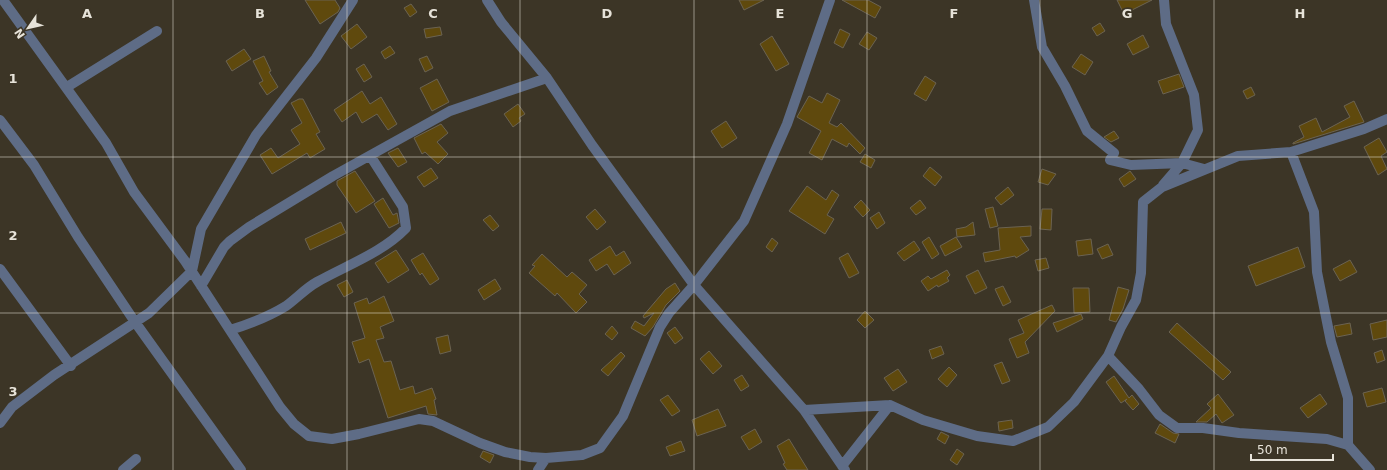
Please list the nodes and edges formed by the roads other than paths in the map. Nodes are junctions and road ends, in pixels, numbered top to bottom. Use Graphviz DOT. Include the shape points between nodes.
graph roads {
  1 [pos="3,0"];
  2 [pos="353,0"];
  3 [pos="487,0"];
  4 [pos="830,0"];
  5 [pos="1034,0"];
  6 [pos="1164,0"];
  7 [pos="157,31"];
  8 [pos="547,78"];
  9 [pos="67,87"];
  10 [pos="1387,119"];
  11 [pos="0,120"];
  12 [pos="1291,152"];
  13 [pos="370,157"];
  14 [pos="1182,163"];
  15 [pos="1204,169"];
  16 [pos="1162,187"];
  17 [pos="0,269"];
  18 [pos="192,271"];
  19 [pos="694,284"];
  20 [pos="201,286"];
  21 [pos="135,322"];
  22 [pos="230,330"];
  23 [pos="1108,356"];
  24 [pos="71,366"];
  25 [pos="890,405"];
  26 [pos="804,410"];
  27 [pos="2,417"];
  28 [pos="1348,445"];
  29 [pos="546,458"];
  30 [pos="136,459"];
  31 [pos="843,468"];
  32 [pos="123,470"];
  33 [pos="241,470"];
  34 [pos="538,470"];
  35 [pos="1370,470"];
  1 -- 9 [label="street"];
  2 -- 18 [label="street" via="316,58 252,142 201,229"];
  3 -- 8 [label="street" via="501,22"];
  4 -- 19 [label="street" via="787,124 744,221"];
  5 -- 14 [label="street" via="1042,47 1087,131 1114,153 1110,160 1131,165"];
  6 -- 14 [label="street" via="1166,24 1194,95 1198,130"];
  7 -- 9 [label="street"];
  8 -- 13 [label="street" via="450,111"];
  8 -- 19 [label="street" via="592,145"];
  9 -- 18 [label="street" via="106,143 138,198"];
  10 -- 12 [label="street"];
  11 -- 21 [label="street" via="34,165"];
  12 -- 15 [label="street" via="1238,156"];
  12 -- 28 [label="street" via="1314,212 1317,272 1331,342 1348,398"];
  13 -- 20 [label="street" via="297,198 230,241"];
  13 -- 22 [label="street" via="403,207 406,228 398,237 313,284 286,305 257,321"];
  14 -- 15 [label="street"];
  14 -- 16 [label="street"];
  15 -- 16 [label="street"];
  16 -- 23 [label="street" via="1143,202 1141,273 1136,300 1120,327"];
  17 -- 24 [label="street"];
  18 -- 20 [label="street"];
  18 -- 21 [label="street"];
  19 -- 26 [label="street"];
  19 -- 29 [label="street" via="669,312 660,327 623,416 600,448 582,455"];
  20 -- 22 [label="street"];
  21 -- 24 [label="street"];
  21 -- 33 [label="street"];
  22 -- 29 [label="street" via="280,407 294,424 309,436 332,439 419,419 433,421 506,452"];
  23 -- 25 [label="street" via="1074,402 1048,427 1013,442 977,436 923,420"];
  23 -- 28 [label="street" via="1159,415 1177,428 1327,439"];
  24 -- 27 [label="street" via="54,375 12,406"];
  25 -- 26 [label="street"];
  25 -- 31 [label="street"];
  26 -- 31 [label="street"];
  28 -- 35 [label="street"];
  29 -- 34 [label="street"];
  30 -- 32 [label="street"];
}
